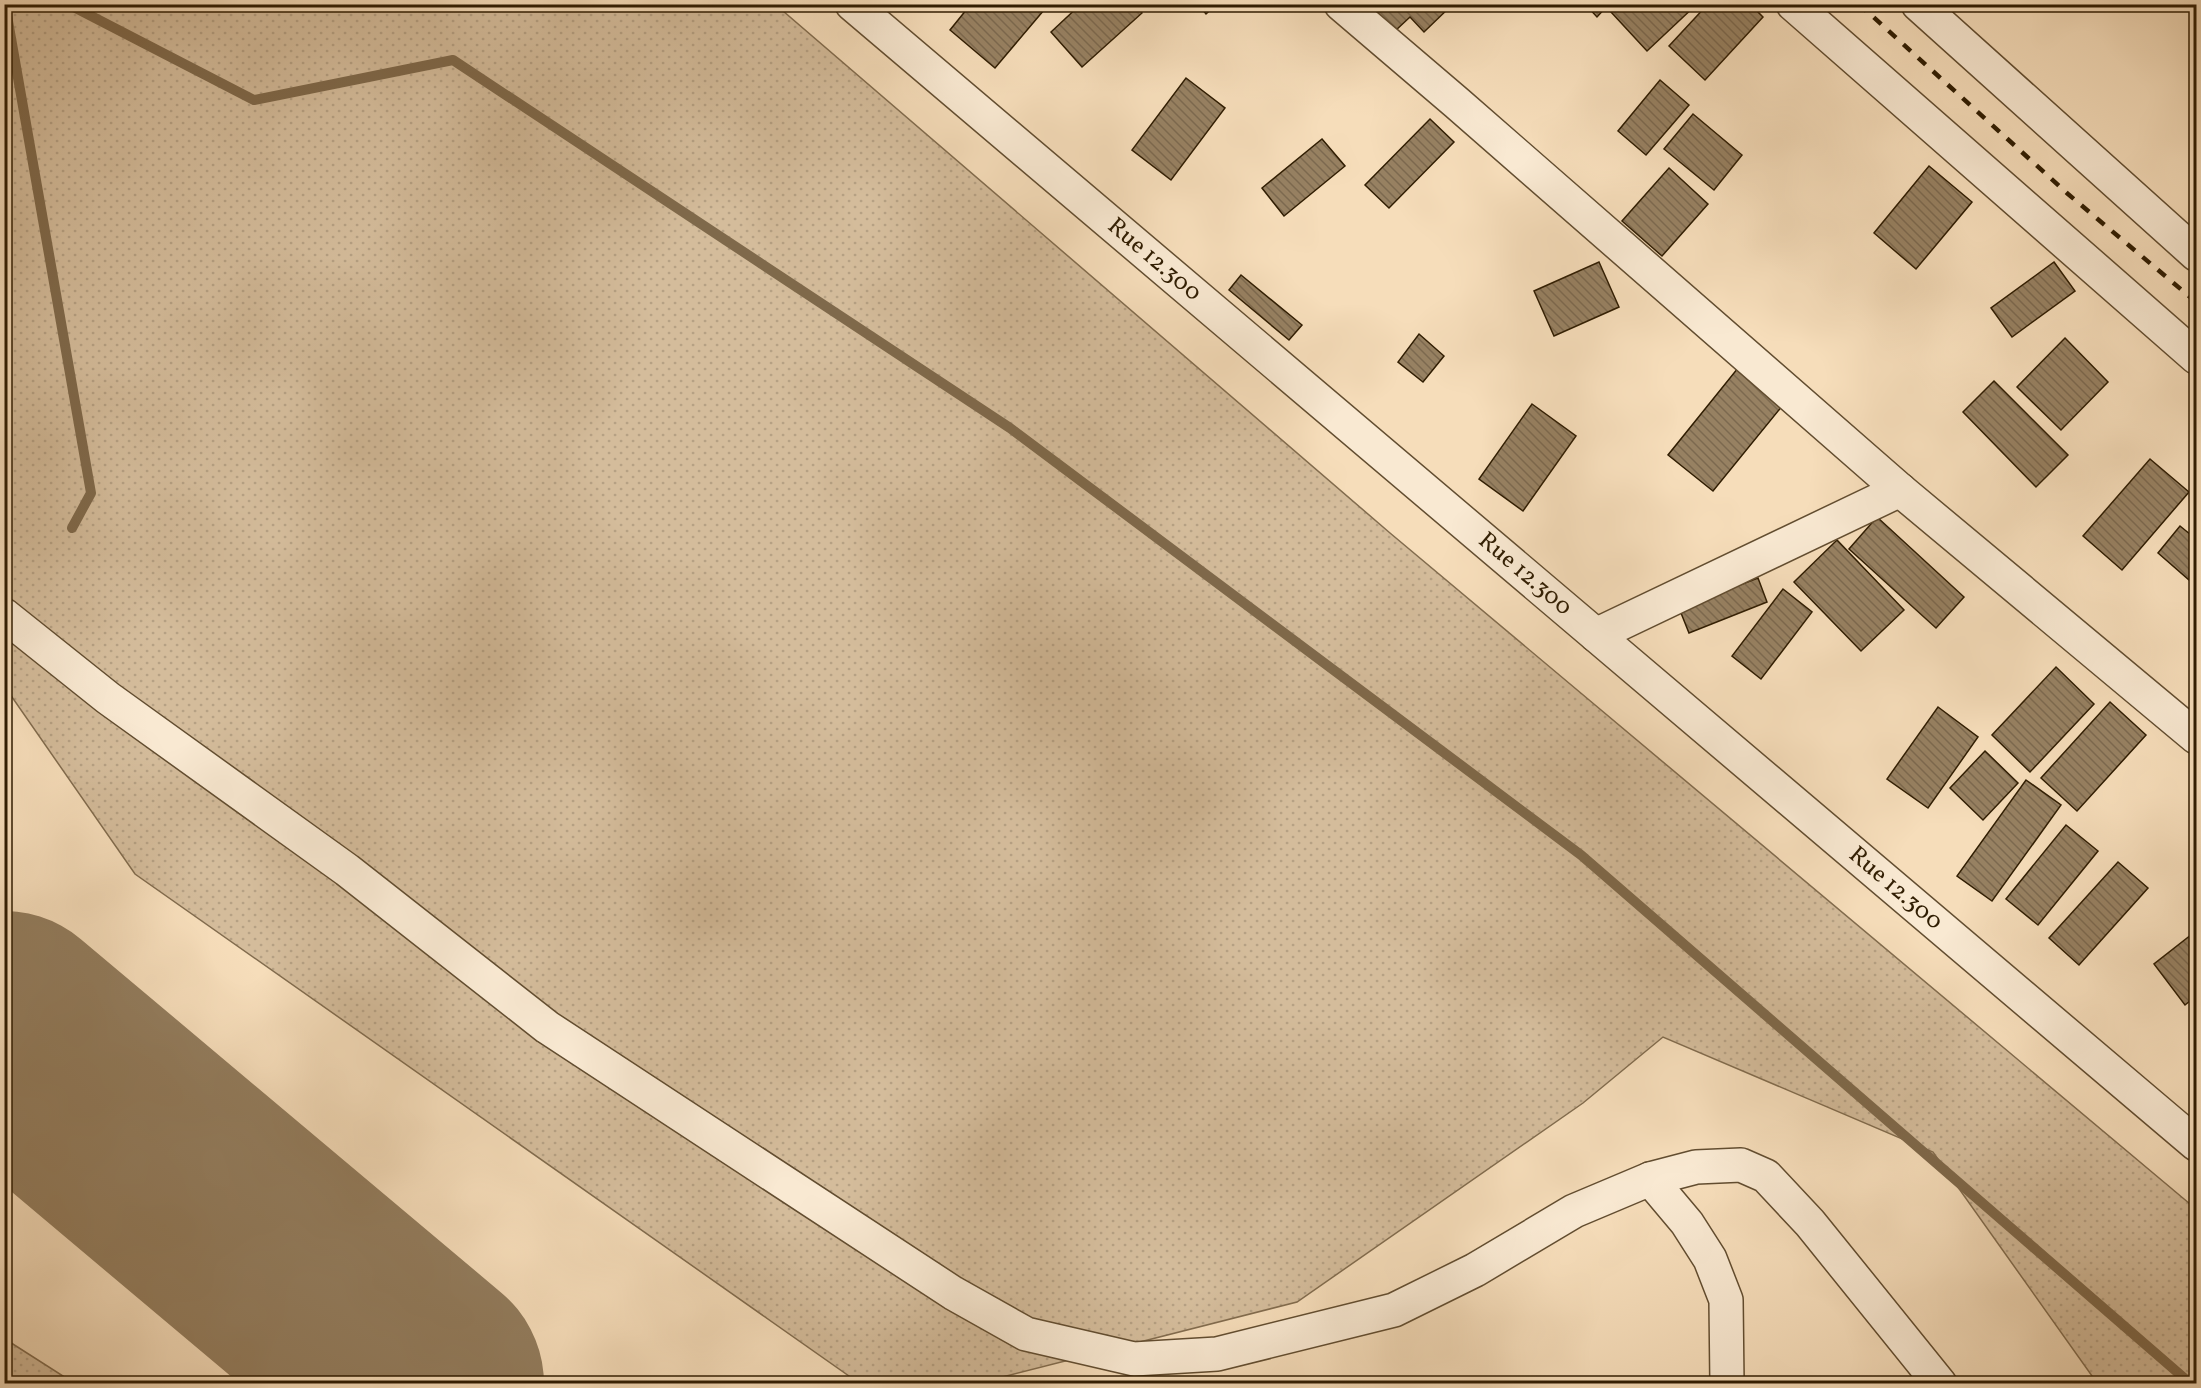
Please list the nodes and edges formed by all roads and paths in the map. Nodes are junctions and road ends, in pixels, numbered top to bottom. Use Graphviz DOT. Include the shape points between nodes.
graph roads {
  1 [pos="852,4"];
  2 [pos="1341,4"];
  3 [pos="1793,4"];
  4 [pos="1918,4"];
  5 [pos="2196,254"];
  6 [pos="2196,357"];
  7 [pos="1900,490"];
  8 [pos="4,615"];
  9 [pos="1596,635"];
  10 [pos="2196,737"];
  11 [pos="2196,1144"];
  12 [pos="1650,1179"];
  13 [pos="1727,1383"];
  14 [pos="1940,1383"];
  1 -- 9 [label="street, Rue 12.300"];
  2 -- 7 [label="street"];
  3 -- 6 [label="street"];
  4 -- 5 [label="street"];
  7 -- 9 [label="street"];
  7 -- 10 [label="street"];
  8 -- 12 [label="street" via="108,699 347,870 547,1027 952,1293 1026,1334 1134,1359 1158,1358 1217,1354 1383,1313 1475,1270 1574,1211"];
  9 -- 11 [label="street, Rue 12.300"];
  12 -- 13 [label="street" via="1687,1223 1710,1259 1726,1300"];
  12 -- 14 [label="street" via="1696,1167 1741,1165 1766,1176 1810,1223"];
}
